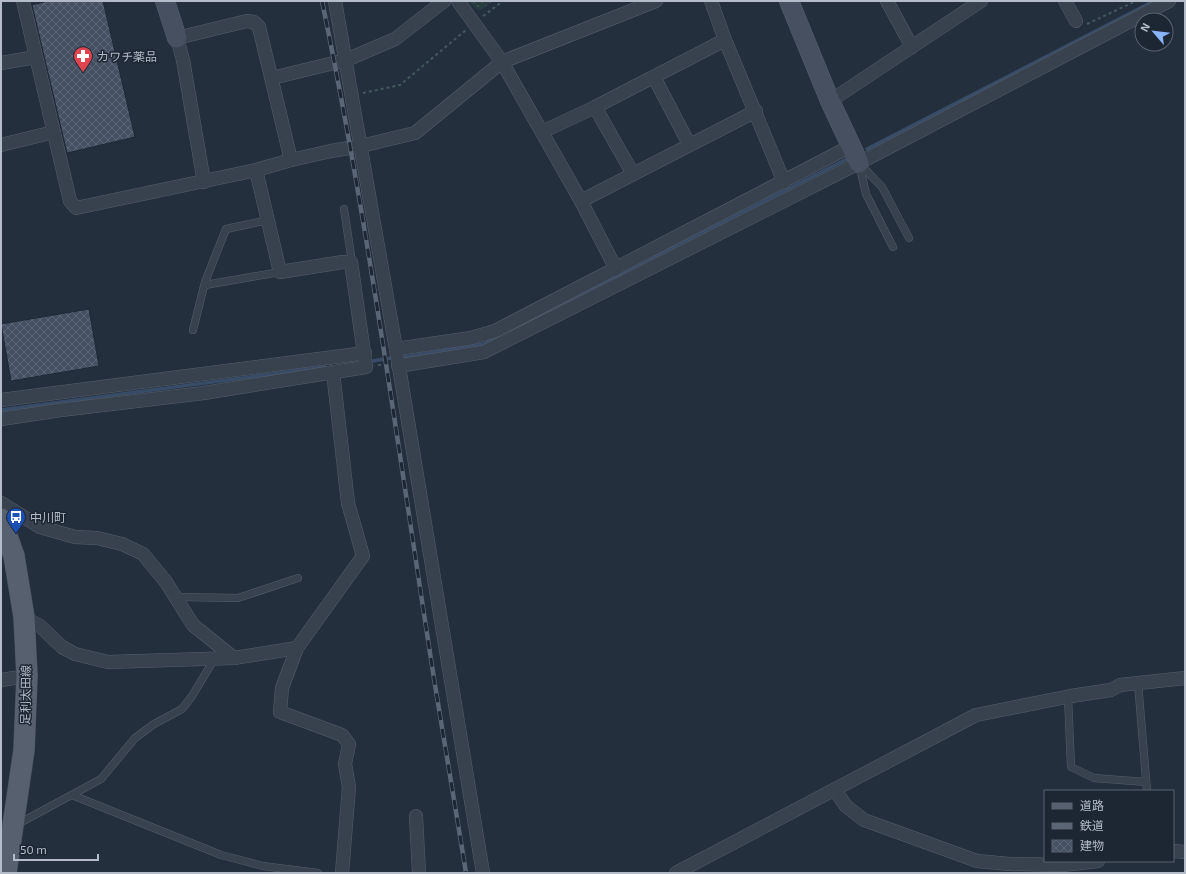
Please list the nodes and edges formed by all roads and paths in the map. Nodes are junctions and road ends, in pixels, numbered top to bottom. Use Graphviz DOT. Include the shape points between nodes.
graph roads {
  1 [pos="23,1"];
  2 [pos="165,1"];
  3 [pos="335,1"];
  4 [pos="444,1"];
  5 [pos="458,1"];
  6 [pos="503,1"];
  7 [pos="656,1"];
  8 [pos="712,1"];
  9 [pos="789,1"];
  10 [pos="887,1"];
  11 [pos="1065,1"];
  12 [pos="1136,1"];
  13 [pos="1169,1"];
  14 [pos="978,2"];
  15 [pos="1076,21"];
  16 [pos="475,23"];
  17 [pos="176,38"];
  18 [pos="725,40"];
  19 [pos="912,47"];
  20 [pos="36,57"];
  21 [pos="346,60"];
  22 [pos="502,62"];
  23 [pos="1,64"];
  24 [pos="654,77"];
  25 [pos="272,78"];
  26 [pos="352,95"];
  27 [pos="830,101"];
  28 [pos="595,107"];
  29 [pos="756,111"];
  30 [pos="54,132"];
  31 [pos="542,132"];
  32 [pos="690,144"];
  33 [pos="1,145"];
  34 [pos="361,146"];
  35 [pos="855,155"];
  36 [pos="291,160"];
  37 [pos="256,170"];
  38 [pos="633,174"];
  39 [pos="204,182"];
  40 [pos="784,182"];
  41 [pos="581,201"];
  42 [pos="344,209"];
  43 [pos="268,220"];
  44 [pos="909,238"];
  45 [pos="893,247"];
  46 [pos="351,262"];
  47 [pos="616,269"];
  48 [pos="280,272"];
  49 [pos="204,285"];
  50 [pos="193,330"];
  51 [pos="396,349"];
  52 [pos="365,352"];
  53 [pos="393,365"];
  54 [pos="372,366"];
  55 [pos="333,372"];
  56 [pos="1,400"];
  57 [pos="1,419"];
  58 [pos="1,503"];
  59 [pos="1,519"];
  60 [pos="298,578"];
  61 [pos="176,597"];
  62 [pos="24,618"];
  63 [pos="297,648"];
  64 [pos="215,658"];
  65 [pos="234,658"];
  66 [pos="27,676"];
  67 [pos="1185,678"];
  68 [pos="1,680"];
  69 [pos="1138,683"];
  70 [pos="1068,697"];
  71 [pos="1146,782"];
  72 [pos="835,790"];
  73 [pos="1146,790"];
  74 [pos="72,795"];
  75 [pos="416,816"];
  76 [pos="13,827"];
  77 [pos="1174,851"];
  78 [pos="1185,852"];
  79 [pos="1089,862"];
  80 [pos="259,865"];
  81 [pos="6,873"];
  82 [pos="257,873"];
  83 [pos="318,873"];
  84 [pos="342,873"];
  85 [pos="419,873"];
  86 [pos="483,873"];
  87 [pos="676,873"];
  1 -- 20 [label="street"];
  2 -- 17 [label="street"];
  3 -- 21 [label="street"];
  4 -- 21 [label="street" via="395,39"];
  5 -- 16 [label="street"];
  6 -- 16 [label="path"];
  7 -- 22 [label="street"];
  8 -- 18 [label="street"];
  9 -- 27 [label="street"];
  10 -- 19 [label="street"];
  11 -- 15 [label="street"];
  12 -- 15 [label="path" via="1086,25"];
  13 -- 35 [label="street"];
  14 -- 19 [label="street"];
  16 -- 22 [label="street"];
  16 -- 26 [label="path" via="400,85"];
  17 -- 25 [label="street" via="247,21 254,22 259,27"];
  17 -- 39 [label="street" via="183,60"];
  18 -- 24 [label="street"];
  18 -- 29 [label="street"];
  19 -- 27 [label="street"];
  20 -- 23 [label="street"];
  20 -- 30 [label="street"];
  21 -- 25 [label="street"];
  21 -- 26 [label="street"];
  22 -- 31 [label="street"];
  22 -- 34 [label="street" via="415,133"];
  24 -- 28 [label="street"];
  24 -- 32 [label="street"];
  25 -- 36 [label="street"];
  26 -- 34 [label="street"];
  27 -- 35 [label="street"];
  28 -- 31 [label="street"];
  28 -- 38 [label="street"];
  29 -- 32 [label="street"];
  29 -- 40 [label="street"];
  30 -- 33 [label="street"];
  30 -- 39 [label="street" via="70,201 76,208"];
  31 -- 41 [label="street"];
  32 -- 38 [label="street"];
  34 -- 36 [label="street"];
  34 -- 51 [label="street"];
  35 -- 40 [label="street"];
  35 -- 44 [label="lane" via="882,186"];
  35 -- 45 [label="lane" via="866,194"];
  35 -- 53 [label="street" via="484,352"];
  36 -- 37 [label="street"];
  37 -- 39 [label="street"];
  37 -- 43 [label="street"];
  38 -- 41 [label="street"];
  40 -- 47 [label="street"];
  41 -- 47 [label="street"];
  42 -- 46 [label="lane"];
  43 -- 48 [label="street"];
  43 -- 49 [label="lane" via="226,229"];
  46 -- 48 [label="street"];
  46 -- 52 [label="street"];
  47 -- 51 [label="street" via="495,331 471,338"];
  48 -- 49 [label="lane"];
  49 -- 50 [label="lane"];
  51 -- 53 [label="street"];
  52 -- 55 [label="street" via="366,367"];
  52 -- 56 [label="street"];
  53 -- 54 [label="path"];
  53 -- 86 [label="street"];
  55 -- 57 [label="street" via="204,393"];
  55 -- 63 [label="street" via="348,503 363,556"];
  58 -- 61 [label="street" via="40,527 75,537 97,538 122,544 143,554"];
  59 -- 62 [label="main road, 足利太田線" via="14,556"];
  60 -- 61 [label="lane" via="238,598"];
  61 -- 65 [label="street" via="193,625"];
  62 -- 64 [label="street" via="40,626 69,651 108,662"];
  62 -- 66 [label="main road, 足利太田線"];
  63 -- 65 [label="street"];
  63 -- 84 [label="street" via="282,688 280,712 342,735 349,744 345,764 349,787"];
  64 -- 65 [label="street"];
  64 -- 74 [label="lane" via="182,709 135,738 101,779"];
  66 -- 68 [label="street"];
  66 -- 76 [label="main road, 足利太田線" via="24,750"];
  67 -- 69 [label="street"];
  69 -- 70 [label="street"];
  69 -- 71 [label="lane"];
  70 -- 71 [label="lane" via="1071,767 1094,778"];
  70 -- 72 [label="street" via="976,715"];
  71 -- 73 [label="lane"];
  72 -- 79 [label="street" via="846,806 864,820 977,861 1063,865"];
  72 -- 87 [label="street"];
  74 -- 76 [label="lane"];
  74 -- 80 [label="lane" via="221,855"];
  75 -- 85 [label="street"];
  76 -- 81 [label="main road, 足利太田線"];
  77 -- 78 [label="street"];
  80 -- 82 [label="lane"];
  80 -- 83 [label="lane"];
}
